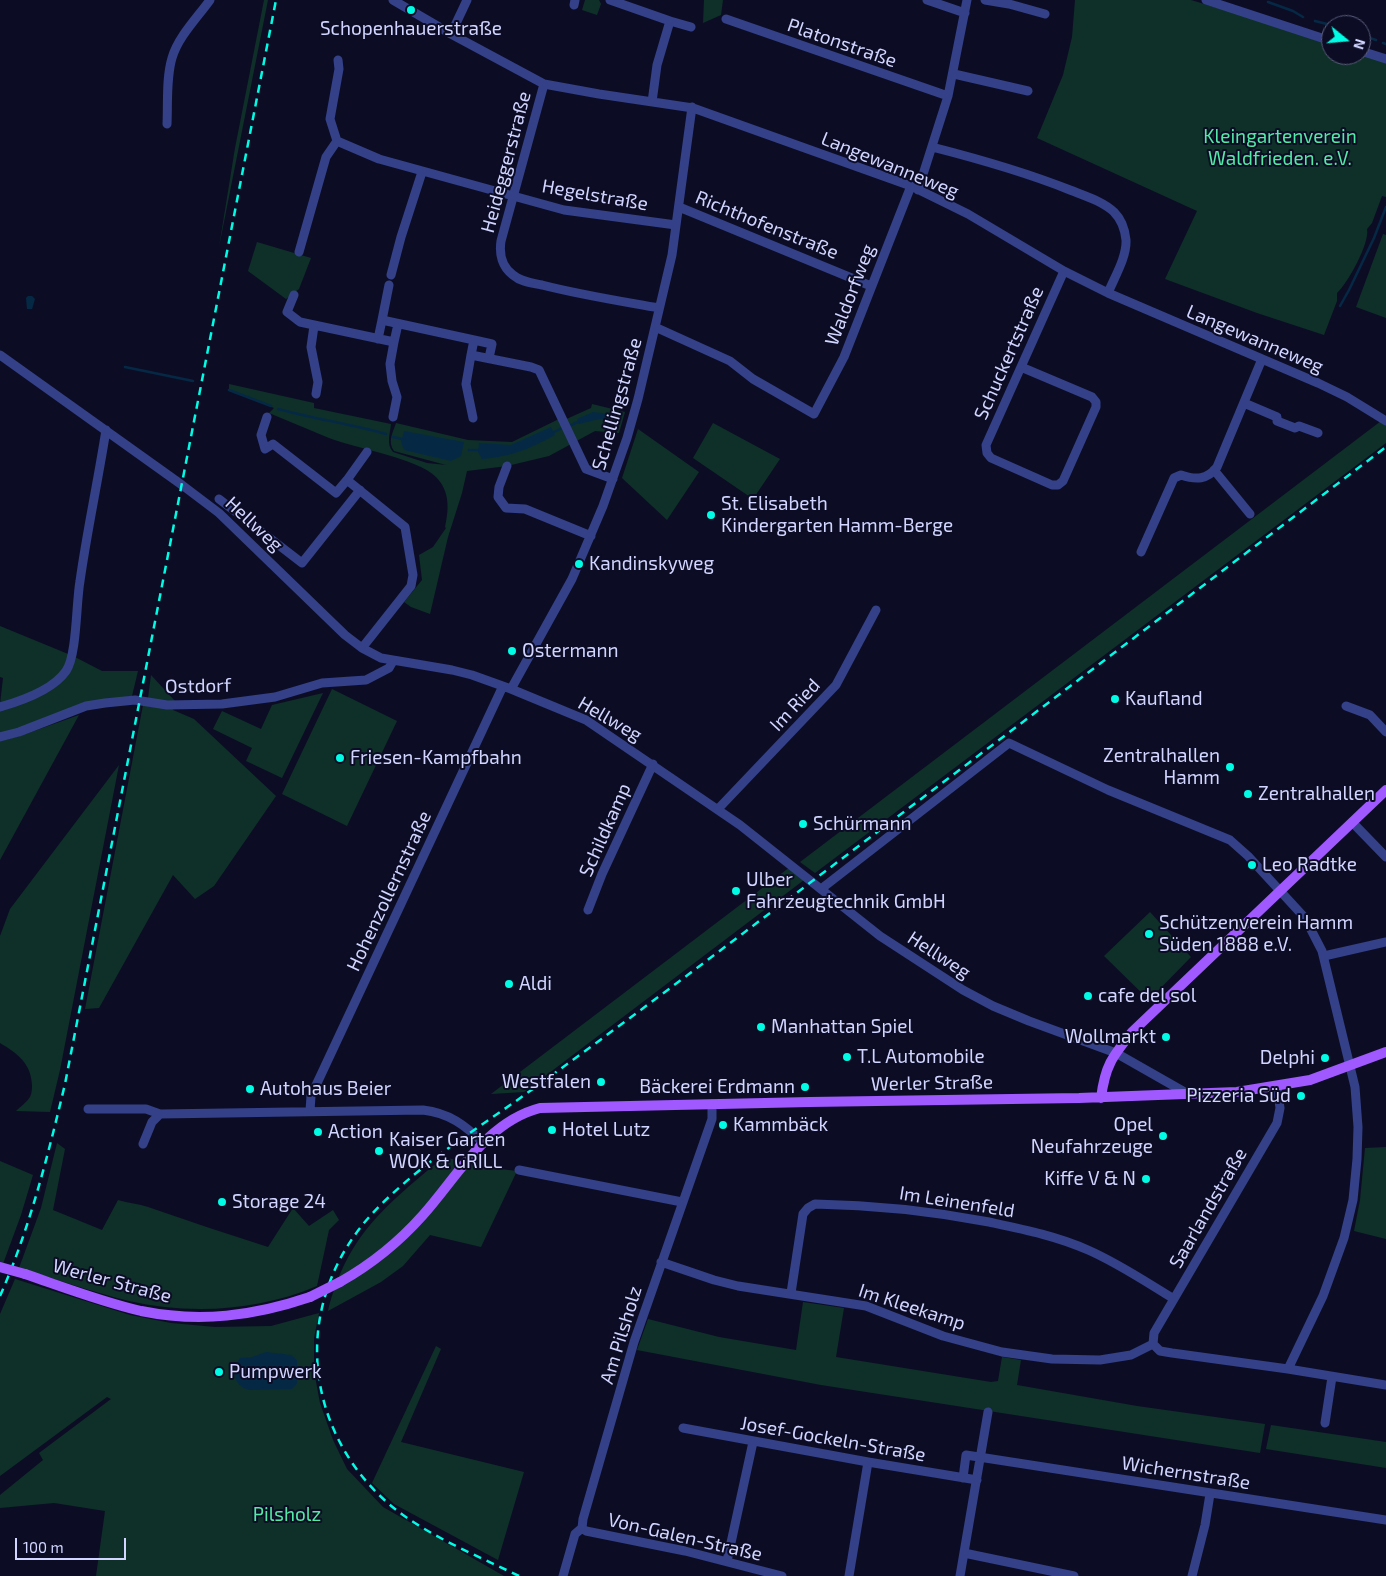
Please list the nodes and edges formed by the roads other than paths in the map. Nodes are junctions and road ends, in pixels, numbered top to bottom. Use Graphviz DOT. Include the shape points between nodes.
graph roads {
  1 [pos="210,0"];
  2 [pos="393,0"];
  3 [pos="467,0"];
  4 [pos="610,0"];
  5 [pos="927,0"];
  6 [pos="967,0"];
  7 [pos="985,0"];
  8 [pos="1206,0"];
  9 [pos="965,13"];
  10 [pos="1045,14"];
  11 [pos="726,19"];
  12 [pos="670,21"];
  13 [pos="691,27"];
  14 [pos="451,34"];
  15 [pos="1321,38"];
  16 [pos="1371,54"];
  17 [pos="1386,59"];
  18 [pos="338,60"];
  19 [pos="954,74"];
  20 [pos="544,84"];
  21 [pos="1028,91"];
  22 [pos="948,96"];
  23 [pos="652,102"];
  24 [pos="692,107"];
  25 [pos="167,124"];
  26 [pos="336,141"];
  27 [pos="932,147"];
  28 [pos="422,172"];
  29 [pos="914,188"];
  30 [pos="512,195"];
  31 [pos="679,206"];
  32 [pos="676,225"];
  33 [pos="299,252"];
  34 [pos="1064,271"];
  35 [pos="391,275"];
  36 [pos="389,285"];
  37 [pos="871,286"];
  38 [pos="1108,293"];
  39 [pos="294,295"];
  40 [pos="659,308"];
  41 [pos="382,320"];
  42 [pos="398,324"];
  43 [pos="314,326"];
  44 [pos="655,327"];
  45 [pos="378,339"];
  46 [pos="474,340"];
  47 [pos="394,342"];
  48 [pos="471,354"];
  49 [pos="0,355"];
  50 [pos="489,358"];
  51 [pos="1262,359"];
  52 [pos="1021,367"];
  53 [pos="316,394"];
  54 [pos="1244,403"];
  55 [pos="267,417"];
  56 [pos="393,418"];
  57 [pos="473,418"];
  58 [pos="1386,421"];
  59 [pos="106,430"];
  60 [pos="1318,433"];
  61 [pos="368,452"];
  62 [pos="506,466"];
  63 [pos="1214,470"];
  64 [pos="613,479"];
  65 [pos="347,480"];
  66 [pos="360,490"];
  67 [pos="336,493"];
  68 [pos="218,498"];
  69 [pos="349,503"];
  70 [pos="1250,514"];
  71 [pos="591,536"];
  72 [pos="1141,552"];
  73 [pos="876,610"];
  74 [pos="362,648"];
  75 [pos="393,661"];
  76 [pos="507,687"];
  77 [pos="1346,706"];
  78 [pos="0,707"];
  79 [pos="1386,732"];
  80 [pos="0,737"];
  81 [pos="653,764"];
  82 [pos="1386,790"];
  83 [pos="718,809"];
  84 [pos="1352,822"];
  85 [pos="1386,857"];
  86 [pos="821,889"];
  87 [pos="1281,890"];
  88 [pos="588,910"];
  89 [pos="1386,942"];
  90 [pos="1324,956"];
  91 [pos="1386,1052"];
  92 [pos="1116,1054"];
  93 [pos="1351,1066"];
  94 [pos="1277,1086"];
  95 [pos="1188,1094"];
  96 [pos="1101,1098"];
  97 [pos="712,1104"];
  98 [pos="88,1109"];
  99 [pos="310,1111"];
  100 [pos="160,1114"];
  101 [pos="483,1143"];
  102 [pos="143,1144"];
  103 [pos="519,1170"];
  104 [pos="682,1202"];
  105 [pos="661,1262"];
  106 [pos="0,1267"];
  107 [pos="791,1293"];
  108 [pos="1174,1299"];
  109 [pos="1153,1344"];
  110 [pos="1288,1369"];
  111 [pos="1332,1376"];
  112 [pos="1386,1385"];
  113 [pos="988,1412"];
  114 [pos="1325,1423"];
  115 [pos="683,1428"];
  116 [pos="754,1442"];
  117 [pos="980,1458"];
  118 [pos="868,1462"];
  119 [pos="963,1478"];
  120 [pos="977,1480"];
  121 [pos="1210,1494"];
  122 [pos="1386,1520"];
  123 [pos="582,1528"];
  124 [pos="964,1553"];
  125 [pos="728,1561"];
  126 [pos="563,1576"];
  127 [pos="782,1576"];
  128 [pos="849,1576"];
  129 [pos="960,1576"];
  130 [pos="1074,1576"];
  131 [pos="1192,1576"];
  1 -- 25 [label="street" via="172,56"];
  2 -- 14 [label="street, Langewanneweg"];
  3 -- 14 [label="street"];
  4 -- 12 [label="street"];
  5 -- 9 [label="street"];
  6 -- 9 [label="street, Waldorfweg"];
  7 -- 10 [label="street"];
  8 -- 15 [label="street"];
  9 -- 19 [label="street, Waldorfweg"];
  11 -- 22 [label="street, Platonstraße"];
  12 -- 13 [label="street"];
  12 -- 23 [label="street" via="657,65"];
  14 -- 20 [label="street, Langewanneweg"];
  16 -- 17 [label="street"];
  18 -- 26 [label="street" via="330,119"];
  19 -- 21 [label="street"];
  19 -- 22 [label="street, Waldorfweg"];
  20 -- 23 [label="street, Langewanneweg"];
  20 -- 30 [label="street, Heideggerstraße"];
  22 -- 27 [label="street, Waldorfweg"];
  23 -- 24 [label="street, Langewanneweg"];
  24 -- 29 [label="street, Langewanneweg"];
  24 -- 31 [label="street, Schellingstraße"];
  26 -- 28 [label="street, Hegelstraße"];
  26 -- 33 [label="street" via="326,157"];
  27 -- 29 [label="street, Waldorfweg"];
  27 -- 38 [label="street" via="1045,180 1112,210 1122,224 1126,245"];
  28 -- 30 [label="street, Hegelstraße"];
  28 -- 35 [label="street"];
  29 -- 34 [label="street, Langewanneweg" via="988,225"];
  29 -- 37 [label="street, Waldorfweg"];
  30 -- 32 [label="street, Hegelstraße" via="564,210"];
  30 -- 40 [label="street, Heideggerstraße" via="500,247 504,264 512,275 553,288"];
  31 -- 32 [label="street, Schellingstraße"];
  31 -- 37 [label="street, Richthofenstraße"];
  32 -- 40 [label="street, Schellingstraße"];
  34 -- 38 [label="street, Langewanneweg"];
  34 -- 52 [label="street, Schuckertstraße"];
  36 -- 41 [label="street"];
  37 -- 44 [label="street, Waldorfweg" via="844,356 814,414 753,379 730,361"];
  38 -- 51 [label="street, Langewanneweg"];
  39 -- 43 [label="street" via="287,312 300,322"];
  40 -- 44 [label="street, Schellingstraße"];
  41 -- 42 [label="street"];
  41 -- 45 [label="street"];
  42 -- 46 [label="street"];
  42 -- 47 [label="street"];
  43 -- 45 [label="street"];
  43 -- 53 [label="street" via="310,347 318,382"];
  44 -- 64 [label="street, Schellingstraße" via="632,421"];
  45 -- 47 [label="street"];
  46 -- 48 [label="street"];
  46 -- 50 [label="street" via="492,344"];
  47 -- 56 [label="street" via="390,364 397,397"];
  48 -- 50 [label="street"];
  48 -- 57 [label="street" via="466,384"];
  49 -- 59 [label="street, Hellweg"];
  50 -- 64 [label="street" via="538,370 586,469"];
  51 -- 54 [label="street"];
  51 -- 58 [label="street, Langewanneweg" via="1336,392"];
  52 -- 52 [label="street, Schuckertstraße" via="987,442 987,453 991,458 1058,485 1063,482 1096,402 1092,397"];
  54 -- 60 [label="street" via="1277,417 1277,421"];
  54 -- 63 [label="street"];
  55 -- 67 [label="street" via="261,435 266,449 274,444"];
  59 -- 74 [label="street, Hellweg" via="219,513"];
  59 -- 78 [label="street" via="80,582 73,656 60,679 31,696"];
  61 -- 65 [label="street"];
  62 -- 71 [label="street" via="498,497 506,508 525,509"];
  63 -- 70 [label="street"];
  63 -- 72 [label="street" via="1197,479 1181,475 1174,478"];
  64 -- 71 [label="street, Schellingstraße"];
  65 -- 66 [label="street"];
  65 -- 67 [label="street"];
  66 -- 69 [label="street"];
  66 -- 74 [label="street" via="405,527 413,575 411,586"];
  67 -- 69 [label="street"];
  68 -- 69 [label="street" via="302,563"];
  71 -- 76 [label="street, Schellingstraße" via="572,579"];
  73 -- 83 [label="street, Im Ried" via="836,684"];
  74 -- 75 [label="street, Hellweg"];
  75 -- 76 [label="street, Hellweg" via="452,670"];
  75 -- 80 [label="street, Ostdorf" via="389,668 366,680 322,684 275,697 222,704 167,705 136,700 86,706"];
  76 -- 81 [label="street, Hellweg" via="586,720"];
  76 -- 99 [label="street, Hohenzollernstraße" via="311,1096"];
  77 -- 79 [label="street" via="1370,715"];
  81 -- 83 [label="street, Hellweg"];
  81 -- 88 [label="street, Schildkamp"];
  82 -- 84 [label="main road"];
  83 -- 86 [label="street, Hellweg"];
  84 -- 85 [label="street"];
  84 -- 87 [label="main road"];
  86 -- 87 [label="street" via="1010,742 1108,790 1230,840"];
  86 -- 92 [label="street, Hellweg" via="880,936 963,990 993,1006"];
  87 -- 90 [label="street" via="1313,930"];
  87 -- 92 [label="main road" via="1152,1012"];
  89 -- 90 [label="street"];
  90 -- 93 [label="street"];
  91 -- 93 [label="main road, Werler Straße"];
  92 -- 95 [label="street, Hellweg"];
  92 -- 96 [label="main road" via="1104,1078"];
  93 -- 94 [label="main road, Werler Straße" via="1310,1080"];
  93 -- 110 [label="street" via="1358,1127 1349,1221 1323,1296"];
  94 -- 95 [label="main road, Werler Straße"];
  94 -- 108 [label="street, Saarlandstraße" via="1280,1108 1277,1123"];
  95 -- 96 [label="main road, Werler Straße"];
  96 -- 97 [label="main road, Werler Straße"];
  97 -- 101 [label="main road, Werler Straße" via="540,1108 503,1125"];
  97 -- 104 [label="street, Am Pilsholz" via="712,1119"];
  98 -- 100 [label="street" via="146,1108"];
  99 -- 100 [label="street"];
  99 -- 101 [label="street" via="431,1111 458,1121"];
  100 -- 102 [label="street" via="152,1122"];
  101 -- 106 [label="main road, Werler Straße, bridge" via="405,1234 365,1268 310,1296 254,1312 210,1317 175,1316 130,1308"];
  103 -- 104 [label="street"];
  104 -- 105 [label="street, Am Pilsholz"];
  105 -- 107 [label="street, Im Kleekamp" via="738,1286"];
  105 -- 123 [label="street, Am Pilsholz" via="634,1342"];
  107 -- 108 [label="street, Im Leinenfeld" via="803,1214 815,1204 910,1210 1022,1229 1094,1252"];
  107 -- 109 [label="street, Im Kleekamp" via="866,1306 944,1336 1002,1352 1042,1358 1100,1360 1131,1355"];
  108 -- 109 [label="street, Saarlandstraße" via="1154,1333"];
  109 -- 110 [label="street" via="1172,1353"];
  110 -- 111 [label="street"];
  111 -- 112 [label="street"];
  111 -- 114 [label="street"];
  113 -- 117 [label="street"];
  115 -- 116 [label="street, Josef-Gockeln-Straße"];
  116 -- 118 [label="street, Josef-Gockeln-Straße"];
  116 -- 125 [label="street"];
  117 -- 119 [label="street" via="966,1455"];
  117 -- 120 [label="street"];
  117 -- 121 [label="street, Wichernstraße"];
  118 -- 119 [label="street, Josef-Gockeln-Straße"];
  118 -- 128 [label="street"];
  119 -- 120 [label="street, Josef-Gockeln-Straße"];
  120 -- 124 [label="street"];
  121 -- 122 [label="street, Wichernstraße"];
  121 -- 131 [label="street"];
  123 -- 125 [label="street, Von-Galen-Straße"];
  123 -- 126 [label="street, Am Pilsholz" via="575,1534"];
  124 -- 129 [label="street"];
  124 -- 130 [label="street"];
  125 -- 127 [label="street, Von-Galen-Straße"];
}
